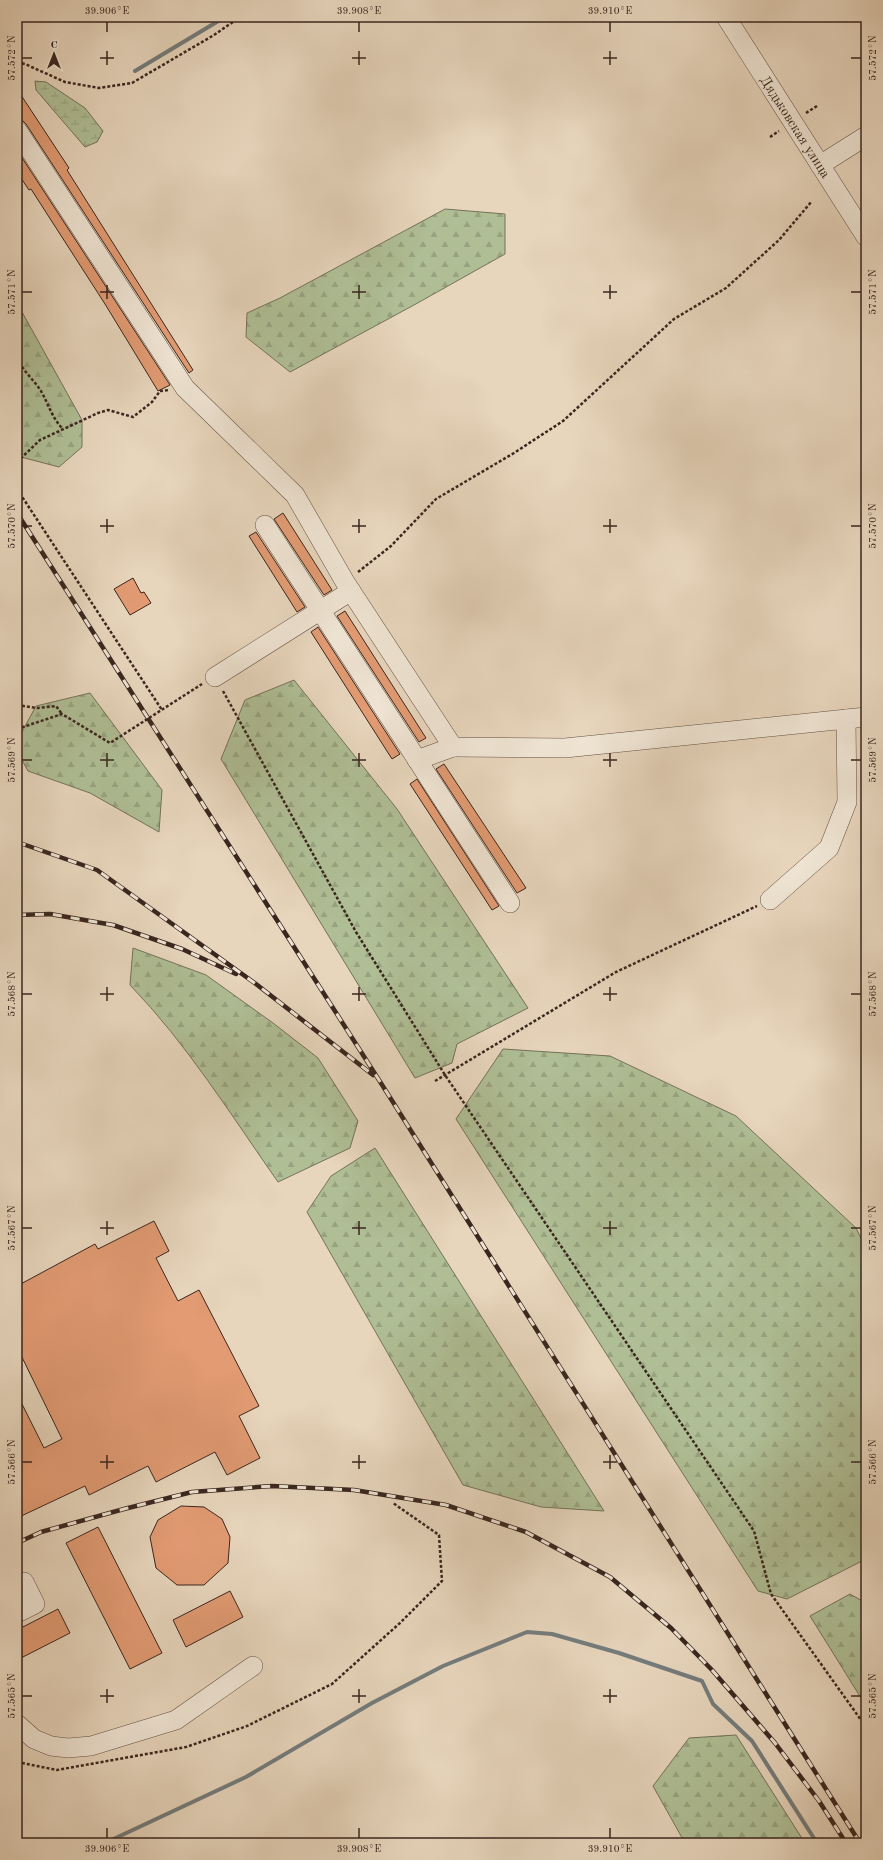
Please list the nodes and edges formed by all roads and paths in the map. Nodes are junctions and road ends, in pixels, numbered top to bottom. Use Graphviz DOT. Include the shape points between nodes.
graph roads {
  1 [pos="240,17"];
  2 [pos="726,17"];
  3 [pos="17,62"];
  4 [pos="817,106"];
  5 [pos="801,117"];
  6 [pos="17,130"];
  7 [pos="866,136"];
  8 [pos="820,165"];
  9 [pos="812,201"];
  10 [pos="866,237"];
  11 [pos="17,358"];
  12 [pos="185,388"];
  13 [pos="63,429"];
  14 [pos="17,462"];
  15 [pos="17,489"];
  16 [pos="265,525"];
  17 [pos="348,586"];
  18 [pos="320,610"];
  19 [pos="215,676"];
  20 [pos="17,705"];
  21 [pos="162,710"];
  22 [pos="62,714"];
  23 [pos="866,717"];
  24 [pos="846,719"];
  25 [pos="17,729"];
  26 [pos="453,747"];
  27 [pos="417,760"];
  28 [pos="770,900"];
  29 [pos="510,903"];
  30 [pos="446,1074"];
  31 [pos="435,1081"];
  32 [pos="393,1503"];
  33 [pos="24,1582"];
  34 [pos="17,1612"];
  35 [pos="253,1666"];
  36 [pos="17,1724"];
  37 [pos="866,1727"];
  38 [pos="17,1762"];
  1 -- 3 [label="path" via="132,83 100,88 65,82"];
  2 -- 8 [label="street, Дядьковская улица"];
  4 -- 5 [label="path"];
  6 -- 12 [label="street"];
  7 -- 8 [label="street"];
  8 -- 10 [label="street, Дядьковская улица"];
  9 -- 17 [label="path" via="779,240 726,288 674,319 563,421 436,499"];
  11 -- 13 [label="path" via="41,391 55,422"];
  12 -- 13 [label="path" via="160,391 152,402 133,417 108,410"];
  12 -- 17 [label="street" via="295,495"];
  13 -- 14 [label="path" via="40,440"];
  15 -- 21 [label="path"];
  16 -- 18 [label="street"];
  17 -- 18 [label="street"];
  17 -- 26 [label="street"];
  18 -- 19 [label="street"];
  18 -- 27 [label="street"];
  19 -- 21 [label="path"];
  19 -- 30 [label="path" via="356,932"];
  20 -- 22 [label="path" via="37,708 56,706"];
  21 -- 22 [label="path" via="110,743"];
  22 -- 25 [label="path"];
  23 -- 24 [label="street"];
  24 -- 26 [label="street" via="565,748"];
  24 -- 28 [label="street" via="847,802 829,848"];
  26 -- 27 [label="street"];
  27 -- 29 [label="street"];
  28 -- 30 [label="path" via="616,972"];
  30 -- 31 [label="path"];
  30 -- 37 [label="path" via="754,1531 771,1594"];
  32 -- 38 [label="path" via="440,1535 442,1581 400,1624 332,1684 247,1726 186,1747 57,1770"];
  33 -- 34 [label="street" via="35,1604"];
  35 -- 36 [label="street" via="176,1720 91,1746 51,1746 34,1739"];
}
